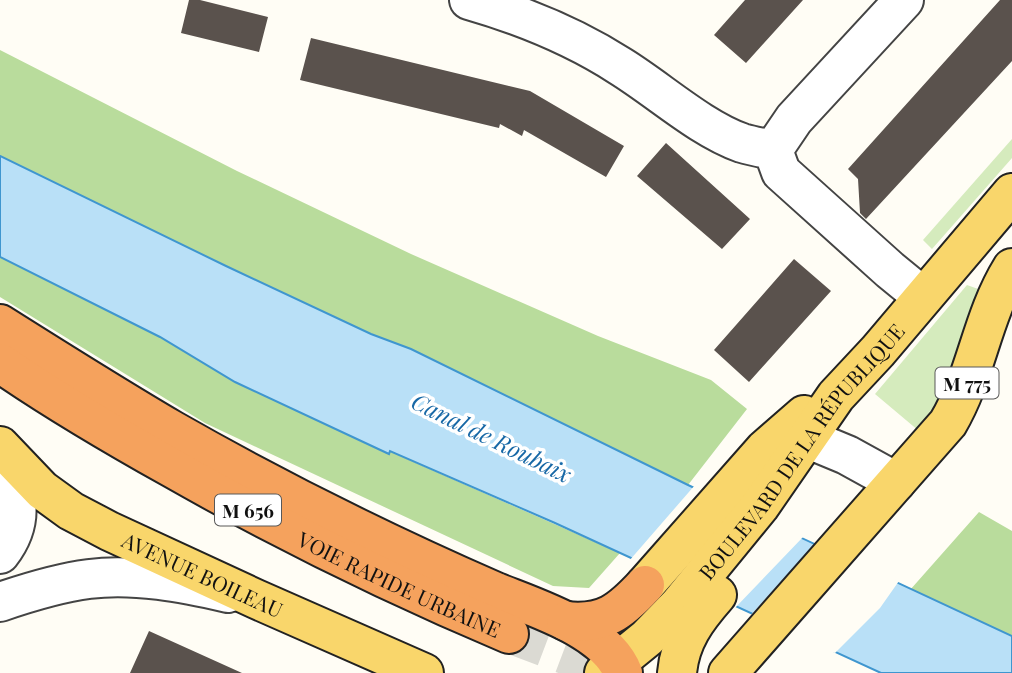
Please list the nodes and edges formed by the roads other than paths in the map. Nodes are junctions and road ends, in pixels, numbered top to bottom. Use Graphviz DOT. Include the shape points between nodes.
graph roads {
  1 [pos="469,0"];
  2 [pos="904,0"];
  3 [pos="773,150"];
  4 [pos="1000,207"];
  5 [pos="1012,268"];
  6 [pos="923,297"];
  7 [pos="0,324"];
  8 [pos="0,362"];
  9 [pos="0,388"];
  10 [pos="836,396"];
  11 [pos="806,438"];
  12 [pos="0,446"];
  13 [pos="0,460"];
  14 [pos="770,473"];
  15 [pos="896,482"];
  16 [pos="0,554"];
  17 [pos="645,584"];
  18 [pos="256,599"];
  19 [pos="0,602"];
  20 [pos="688,611"];
  21 [pos="294,616"];
  22 [pos="566,621"];
  23 [pos="761,635"];
  24 [pos="615,669"];
  25 [pos="381,673"];
  26 [pos="424,673"];
  27 [pos="677,673"];
  28 [pos="728,673"];
  29 [pos="761,673"];
  1 -- 3 [label="street" via="585,47 718,131"];
  2 -- 3 [label="street" via="794,119"];
  3 -- 6 [label="street" via="781,172"];
  4 -- 6 [label="main road, BOULEVARD DE LA RÉPUBLIQUE"];
  5 -- 15 [label="main road, M 775" via="992,306 957,407 939,435"];
  6 -- 10 [label="main road, BOULEVARD DE LA RÉPUBLIQUE"];
  7 -- 22 [label="highway" via="242,469 430,563"];
  8 -- 9 [label="highway, VOIE RAPIDE URBAINE / M 656" via="82,416 286,531 432,602 505,645 362,595 185,506"];
  10 -- 11 [label="main road, BOULEVARD DE LA RÉPUBLIQUE"];
  10 -- 14 [label="main road" via="792,424"];
  11 -- 14 [label="main road, BOULEVARD DE LA RÉPUBLIQUE"];
  11 -- 15 [label="street" via="858,459"];
  12 -- 18 [label="main road, AVENUE BOILEAU" via="42,490 71,511"];
  13 -- 16 [label="street" via="16,506 16,524"];
  14 -- 17 [label="main road"];
  14 -- 20 [label="main road" via="755,546 741,567"];
  15 -- 23 [label="main road, M 775"];
  17 -- 22 [label="highway" via="610,616 592,622"];
  18 -- 19 [label="street" via="203,587 124,578 52,586"];
  18 -- 21 [label="main road, AVENUE BOILEAU"];
  20 -- 24 [label="main road" via="647,638"];
  20 -- 27 [label="main road"];
  21 -- 25 [label="main road"];
  21 -- 26 [label="main road, AVENUE BOILEAU"];
  22 -- 24 [label="highway" via="588,633"];
  23 -- 28 [label="main road, M 775"];
  23 -- 29 [label="main road"];
}
